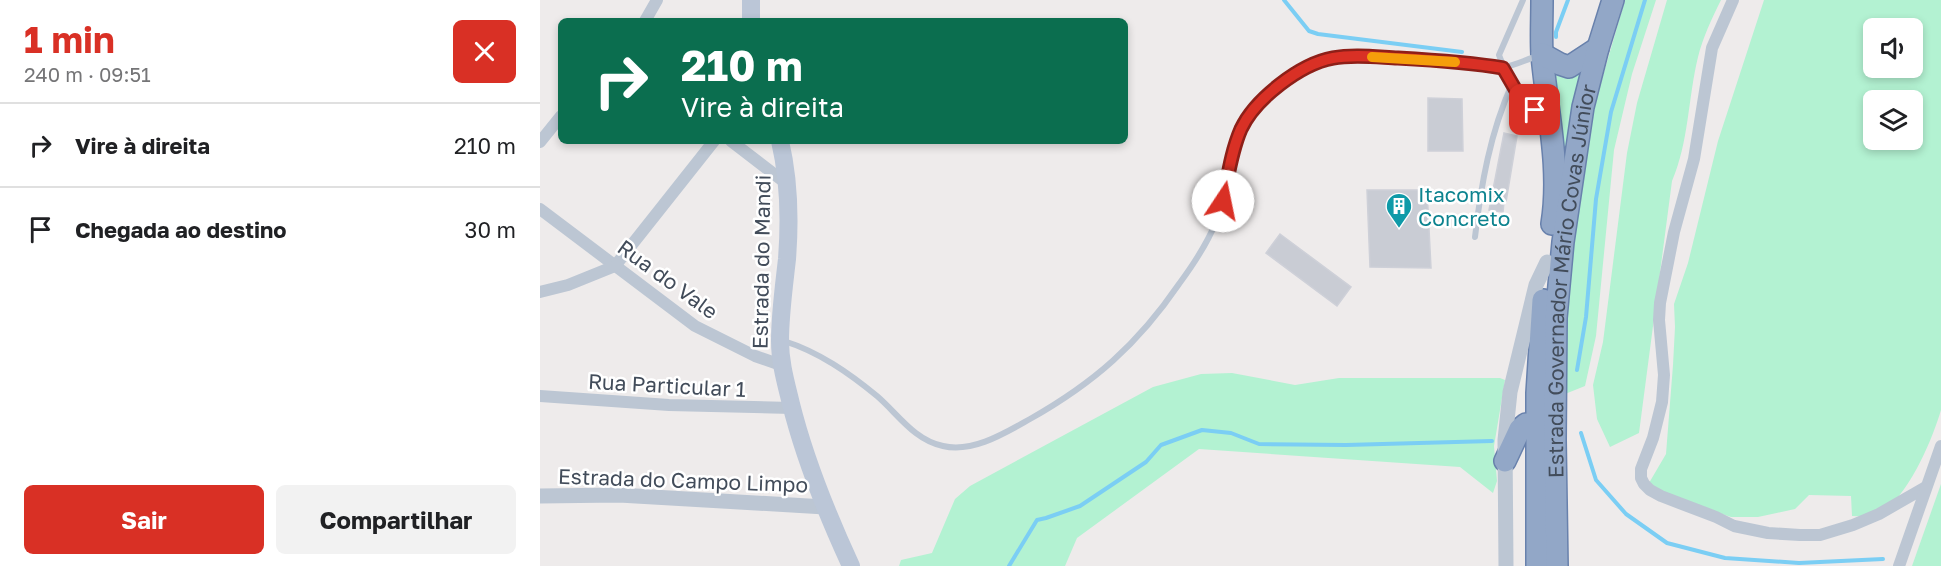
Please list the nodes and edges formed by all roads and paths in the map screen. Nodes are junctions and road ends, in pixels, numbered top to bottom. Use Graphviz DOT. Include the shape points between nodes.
graph roads {
  1 [pos="657,0"];
  2 [pos="751,0"];
  3 [pos="1523,0"];
  4 [pos="1542,0"];
  5 [pos="1613,0"];
  6 [pos="1733,0"];
  7 [pos="647,18"];
  8 [pos="751,18"];
  9 [pos="1598,48"];
  10 [pos="1542,54"];
  11 [pos="1503,68"];
  12 [pos="1512,84"];
  13 [pos="558,120"];
  14 [pos="1551,126"];
  15 [pos="540,142"];
  16 [pos="712,144"];
  17 [pos="735,144"];
  18 [pos="780,144"];
  19 [pos="787,184"];
  20 [pos="540,208"];
  21 [pos="1475,237"];
  22 [pos="1547,262"];
  23 [pos="615,266"];
  24 [pos="540,292"];
  25 [pos="780,340"];
  26 [pos="782,365"];
  27 [pos="540,396"];
  28 [pos="792,408"];
  29 [pos="1537,426"];
  30 [pos="1941,446"];
  31 [pos="1555,456"];
  32 [pos="1505,461"];
  33 [pos="1926,487"];
  34 [pos="540,496"];
  35 [pos="825,507"];
  36 [pos="850,562"];
  37 [pos="1506,566"];
  38 [pos="1537,566"];
  39 [pos="1557,566"];
  40 [pos="1899,566"];
  1 -- 7 [label="street"];
  2 -- 8 [label="main road"];
  3 -- 11 [label="lane" via="1499,55"];
  4 -- 10 [label="highway, Estrada Governador Mário Covas Júnior"];
  5 -- 9 [label="highway, Estrada Governador Mário Covas Júnior"];
  6 -- 33 [label="street" via="1712,48 1694,159 1660,303 1662,402 1641,478 1661,496 1734,526 1800,536 1820,535 1853,525"];
  9 -- 10 [label="highway" via="1569,67"];
  9 -- 31 [label="highway, Estrada Governador Mário Covas Júnior" via="1583,107 1563,242 1556,318"];
  10 -- 11 [label="lane"];
  10 -- 14 [label="highway, Estrada Governador Mário Covas Júnior"];
  11 -- 12 [label="lane"];
  11 -- 25 [label="lane" via="1391,57 1334,57 1293,76 1264,98 1242,127 1223,201 1205,245 1135,341 1058,403 971,447 942,446 922,438 843,370 804,348"];
  12 -- 14 [label="lane"];
  12 -- 21 [label="lane" via="1490,147"];
  13 -- 15 [label="street"];
  14 -- 22 [label="highway, Estrada Governador Mário Covas Júnior" via="1555,203"];
  16 -- 23 [label="street"];
  17 -- 19 [label="street"];
  18 -- 19 [label="main road, Estrada do Mandi"];
  19 -- 25 [label="main road, Estrada do Mandi" via="787,255"];
  20 -- 23 [label="street, Rua do Vale"];
  22 -- 29 [label="highway, Estrada Governador Mário Covas Júnior"];
  22 -- 32 [label="street" via="1536,285 1513,374"];
  23 -- 24 [label="street"];
  23 -- 26 [label="street, Rua do Vale" via="695,326 754,356"];
  25 -- 26 [label="main road, Estrada do Mandi"];
  26 -- 28 [label="main road, Estrada do Mandi"];
  27 -- 28 [label="street, Rua Particular 1"];
  28 -- 35 [label="main road, Estrada do Mandi"];
  29 -- 31 [label="highway" via="1546,432"];
  29 -- 32 [label="highway" via="1526,424 1520,429"];
  29 -- 38 [label="highway, Estrada Governador Mário Covas Júnior"];
  30 -- 33 [label="street"];
  31 -- 39 [label="highway, Estrada Governador Mário Covas Júnior"];
  32 -- 37 [label="street"];
  33 -- 40 [label="street"];
  34 -- 35 [label="street, Estrada do Campo Limpo" via="619,495"];
  35 -- 36 [label="main road, Estrada do Mandi"];
}
